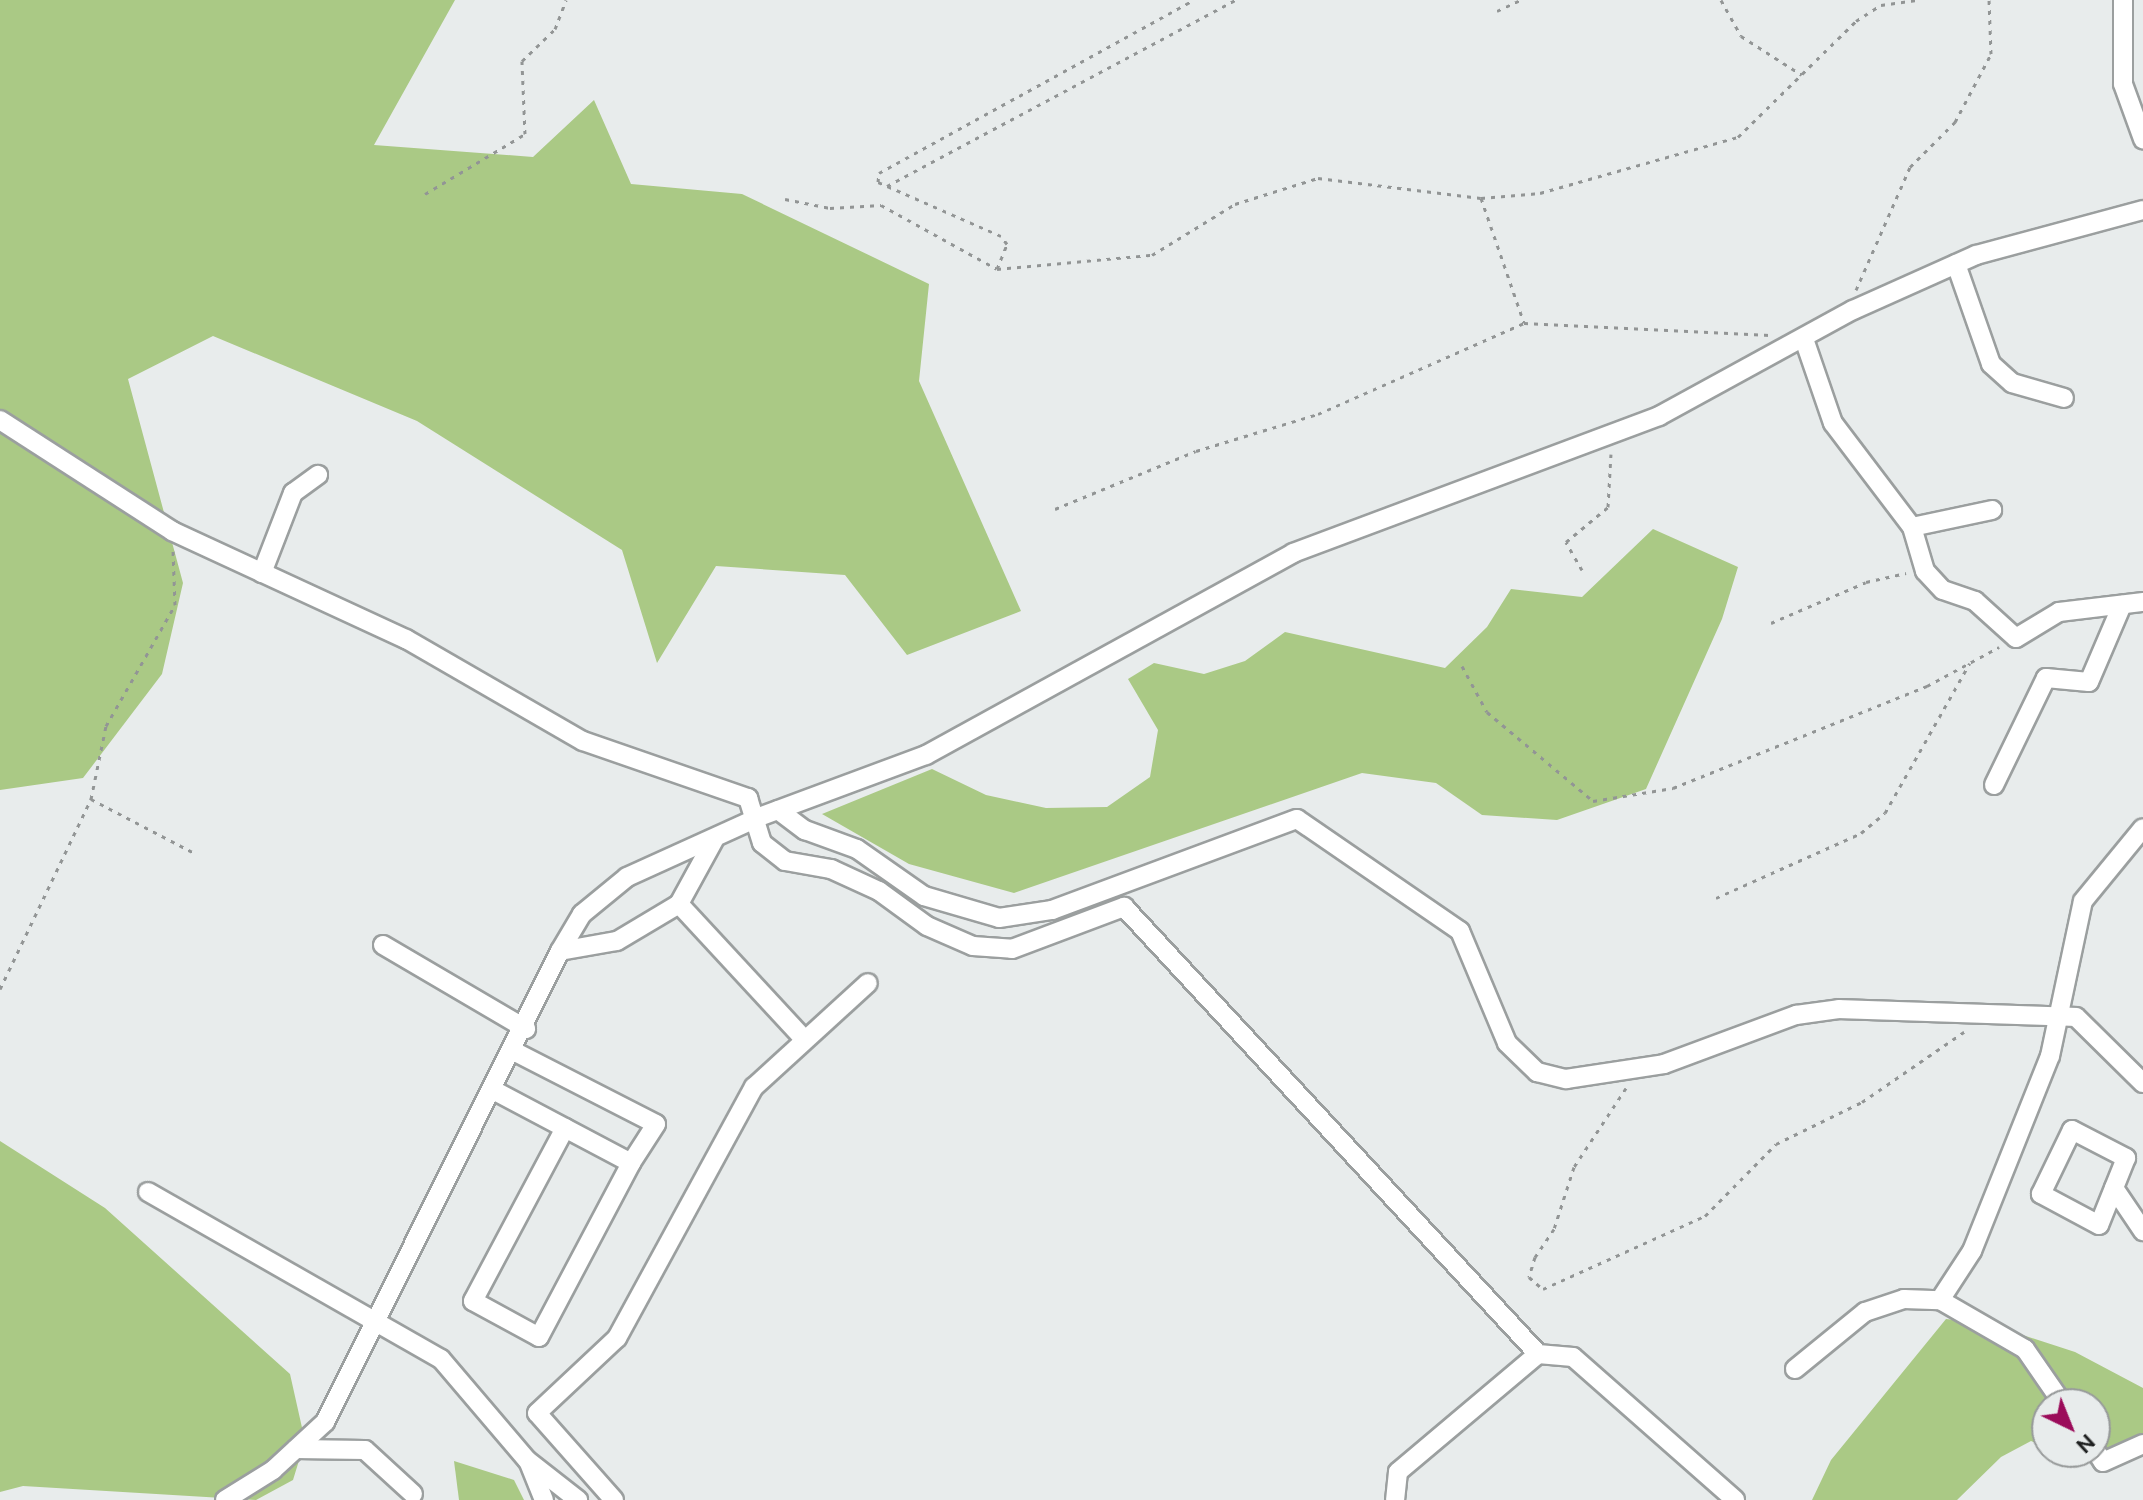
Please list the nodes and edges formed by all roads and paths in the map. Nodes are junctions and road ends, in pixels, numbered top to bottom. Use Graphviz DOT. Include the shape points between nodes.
graph roads {
  1 [pos="566,0"];
  2 [pos="1194,0"];
  3 [pos="1236,0"];
  4 [pos="1521,0"];
  5 [pos="1721,0"];
  6 [pos="1917,0"];
  7 [pos="1989,0"];
  8 [pos="2123,0"];
  9 [pos="1497,11"];
  10 [pos="1802,75"];
  11 [pos="2143,139"];
  12 [pos="887,186"];
  13 [pos="425,194"];
  14 [pos="1481,198"];
  15 [pos="785,199"];
  16 [pos="2143,210"];
  17 [pos="1956,264"];
  18 [pos="997,269"];
  19 [pos="1853,310"];
  20 [pos="1524,323"];
  21 [pos="1775,335"];
  22 [pos="1804,339"];
  23 [pos="2064,398"];
  24 [pos="0,420"];
  25 [pos="1617,431"];
  26 [pos="318,475"];
  27 [pos="1055,509"];
  28 [pos="1992,510"];
  29 [pos="1912,527"];
  30 [pos="172,531"];
  31 [pos="1582,570"];
  32 [pos="262,573"];
  33 [pos="1931,576"];
  34 [pos="2143,602"];
  35 [pos="2122,605"];
  36 [pos="1771,623"];
  37 [pos="2016,638"];
  38 [pos="1970,663"];
  39 [pos="1462,666"];
  40 [pos="1994,785"];
  41 [pos="91,799"];
  42 [pos="778,810"];
  43 [pos="759,817"];
  44 [pos="2143,828"];
  45 [pos="714,840"];
  46 [pos="196,854"];
  47 [pos="1716,898"];
  48 [pos="679,904"];
  49 [pos="383,945"];
  50 [pos="560,951"];
  51 [pos="868,983"];
  52 [pos="0,989"];
  53 [pos="1982,1012"];
  54 [pos="2058,1013"];
  55 [pos="526,1029"];
  56 [pos="804,1039"];
  57 [pos="515,1052"];
  58 [pos="1639,1070"];
  59 [pos="2143,1083"];
  60 [pos="495,1091"];
  61 [pos="565,1128"];
  62 [pos="631,1163"];
  63 [pos="2114,1188"];
  64 [pos="148,1192"];
  65 [pos="2143,1231"];
  66 [pos="1940,1300"];
  67 [pos="378,1319"];
  68 [pos="1538,1354"];
  69 [pos="1795,1369"];
  70 [pos="2052,1388"];
  71 [pos="2143,1444"];
  72 [pos="296,1449"];
  73 [pos="2111,1458"];
  74 [pos="527,1460"];
  75 [pos="413,1494"];
  76 [pos="225,1500"];
  77 [pos="544,1500"];
  78 [pos="578,1500"];
  79 [pos="614,1500"];
  80 [pos="1395,1500"];
  81 [pos="1735,1500"];
  1 -- 13 [label="path" via="555,29 522,61 525,134"];
  2 -- 12 [label="path" via="897,158 879,173 878,182"];
  3 -- 12 [label="path"];
  4 -- 9 [label="path"];
  5 -- 10 [label="path" via="1741,36"];
  6 -- 10 [label="path" via="1881,5 1856,21"];
  7 -- 19 [label="path" via="1991,54 1955,122 1910,167 1859,276"];
  8 -- 11 [label="street" via="2123,84"];
  10 -- 14 [label="path" via="1738,137 1540,193"];
  12 -- 18 [label="path" via="1001,236 1007,244"];
  14 -- 18 [label="path" via="1318,178 1235,204 1152,255"];
  14 -- 20 [label="path"];
  15 -- 18 [label="path" via="830,208 881,205"];
  16 -- 17 [label="street"];
  17 -- 19 [label="street"];
  17 -- 23 [label="street" via="1991,364 2012,383"];
  19 -- 22 [label="street"];
  20 -- 21 [label="path"];
  20 -- 27 [label="path" via="1318,414 1196,451"];
  22 -- 25 [label="street"];
  22 -- 29 [label="street" via="1833,423"];
  24 -- 30 [label="street"];
  25 -- 31 [label="path" via="1608,507 1566,542"];
  25 -- 42 [label="street" via="1293,553 926,755"];
  26 -- 32 [label="street" via="293,493"];
  28 -- 29 [label="street"];
  29 -- 33 [label="street"];
  30 -- 32 [label="street"];
  30 -- 41 [label="path" via="175,605 106,726"];
  32 -- 43 [label="street" via="406,639 583,741 748,798"];
  33 -- 36 [label="path" via="1876,579"];
  33 -- 37 [label="street" via="1943,590 1975,601"];
  34 -- 35 [label="street"];
  35 -- 37 [label="street" via="2059,612"];
  35 -- 40 [label="street" via="2089,682 2046,678"];
  37 -- 38 [label="path"];
  38 -- 39 [label="path" via="1673,788 1593,801 1487,712"];
  38 -- 47 [label="path" via="1885,813 1861,833"];
  41 -- 46 [label="path"];
  41 -- 52 [label="path"];
  42 -- 43 [label="street"];
  42 -- 58 [label="street" via="805,830 857,849 924,896 999,918 1052,910 1297,819 1460,931 1490,1013 1507,1043 1537,1072 1566,1079"];
  43 -- 45 [label="street"];
  43 -- 68 [label="street" via="762,843 785,861 831,869 879,891 927,926 973,946 1012,949 1124,907"];
  44 -- 54 [label="street" via="2083,901"];
  45 -- 48 [label="street"];
  45 -- 50 [label="street" via="627,877 582,914"];
  48 -- 50 [label="street" via="617,941"];
  48 -- 56 [label="street"];
  49 -- 55 [label="street"];
  50 -- 55 [label="street"];
  51 -- 56 [label="street"];
  53 -- 54 [label="street"];
  53 -- 58 [label="street" via="1796,1015"];
  53 -- 58 [label="path" via="1960,1037 1862,1102 1776,1144 1705,1216 1543,1289 1529,1277 1574,1167"];
  54 -- 59 [label="street" via="2076,1017 2115,1048"];
  54 -- 66 [label="street" via="2050,1056 1972,1251"];
  55 -- 57 [label="street"];
  56 -- 79 [label="street" via="754,1087 617,1338 537,1413"];
  57 -- 60 [label="street"];
  57 -- 62 [label="street" via="656,1124"];
  60 -- 61 [label="street"];
  60 -- 67 [label="street"];
  61 -- 62 [label="street"];
  61 -- 62 [label="street" via="473,1301 539,1337"];
  63 -- 63 [label="street" via="2126,1158 2072,1130 2041,1194 2099,1225"];
  63 -- 65 [label="street"];
  64 -- 67 [label="street"];
  66 -- 69 [label="street" via="1904,1299 1865,1312"];
  66 -- 70 [label="street" via="2025,1349"];
  67 -- 72 [label="street" via="325,1422"];
  67 -- 74 [label="street" via="441,1359"];
  68 -- 80 [label="street" via="1398,1472"];
  68 -- 81 [label="street" via="1573,1357"];
  71 -- 73 [label="street"];
  72 -- 75 [label="street" via="365,1450"];
  72 -- 76 [label="street"];
  74 -- 77 [label="street"];
  74 -- 78 [label="street"];
}
